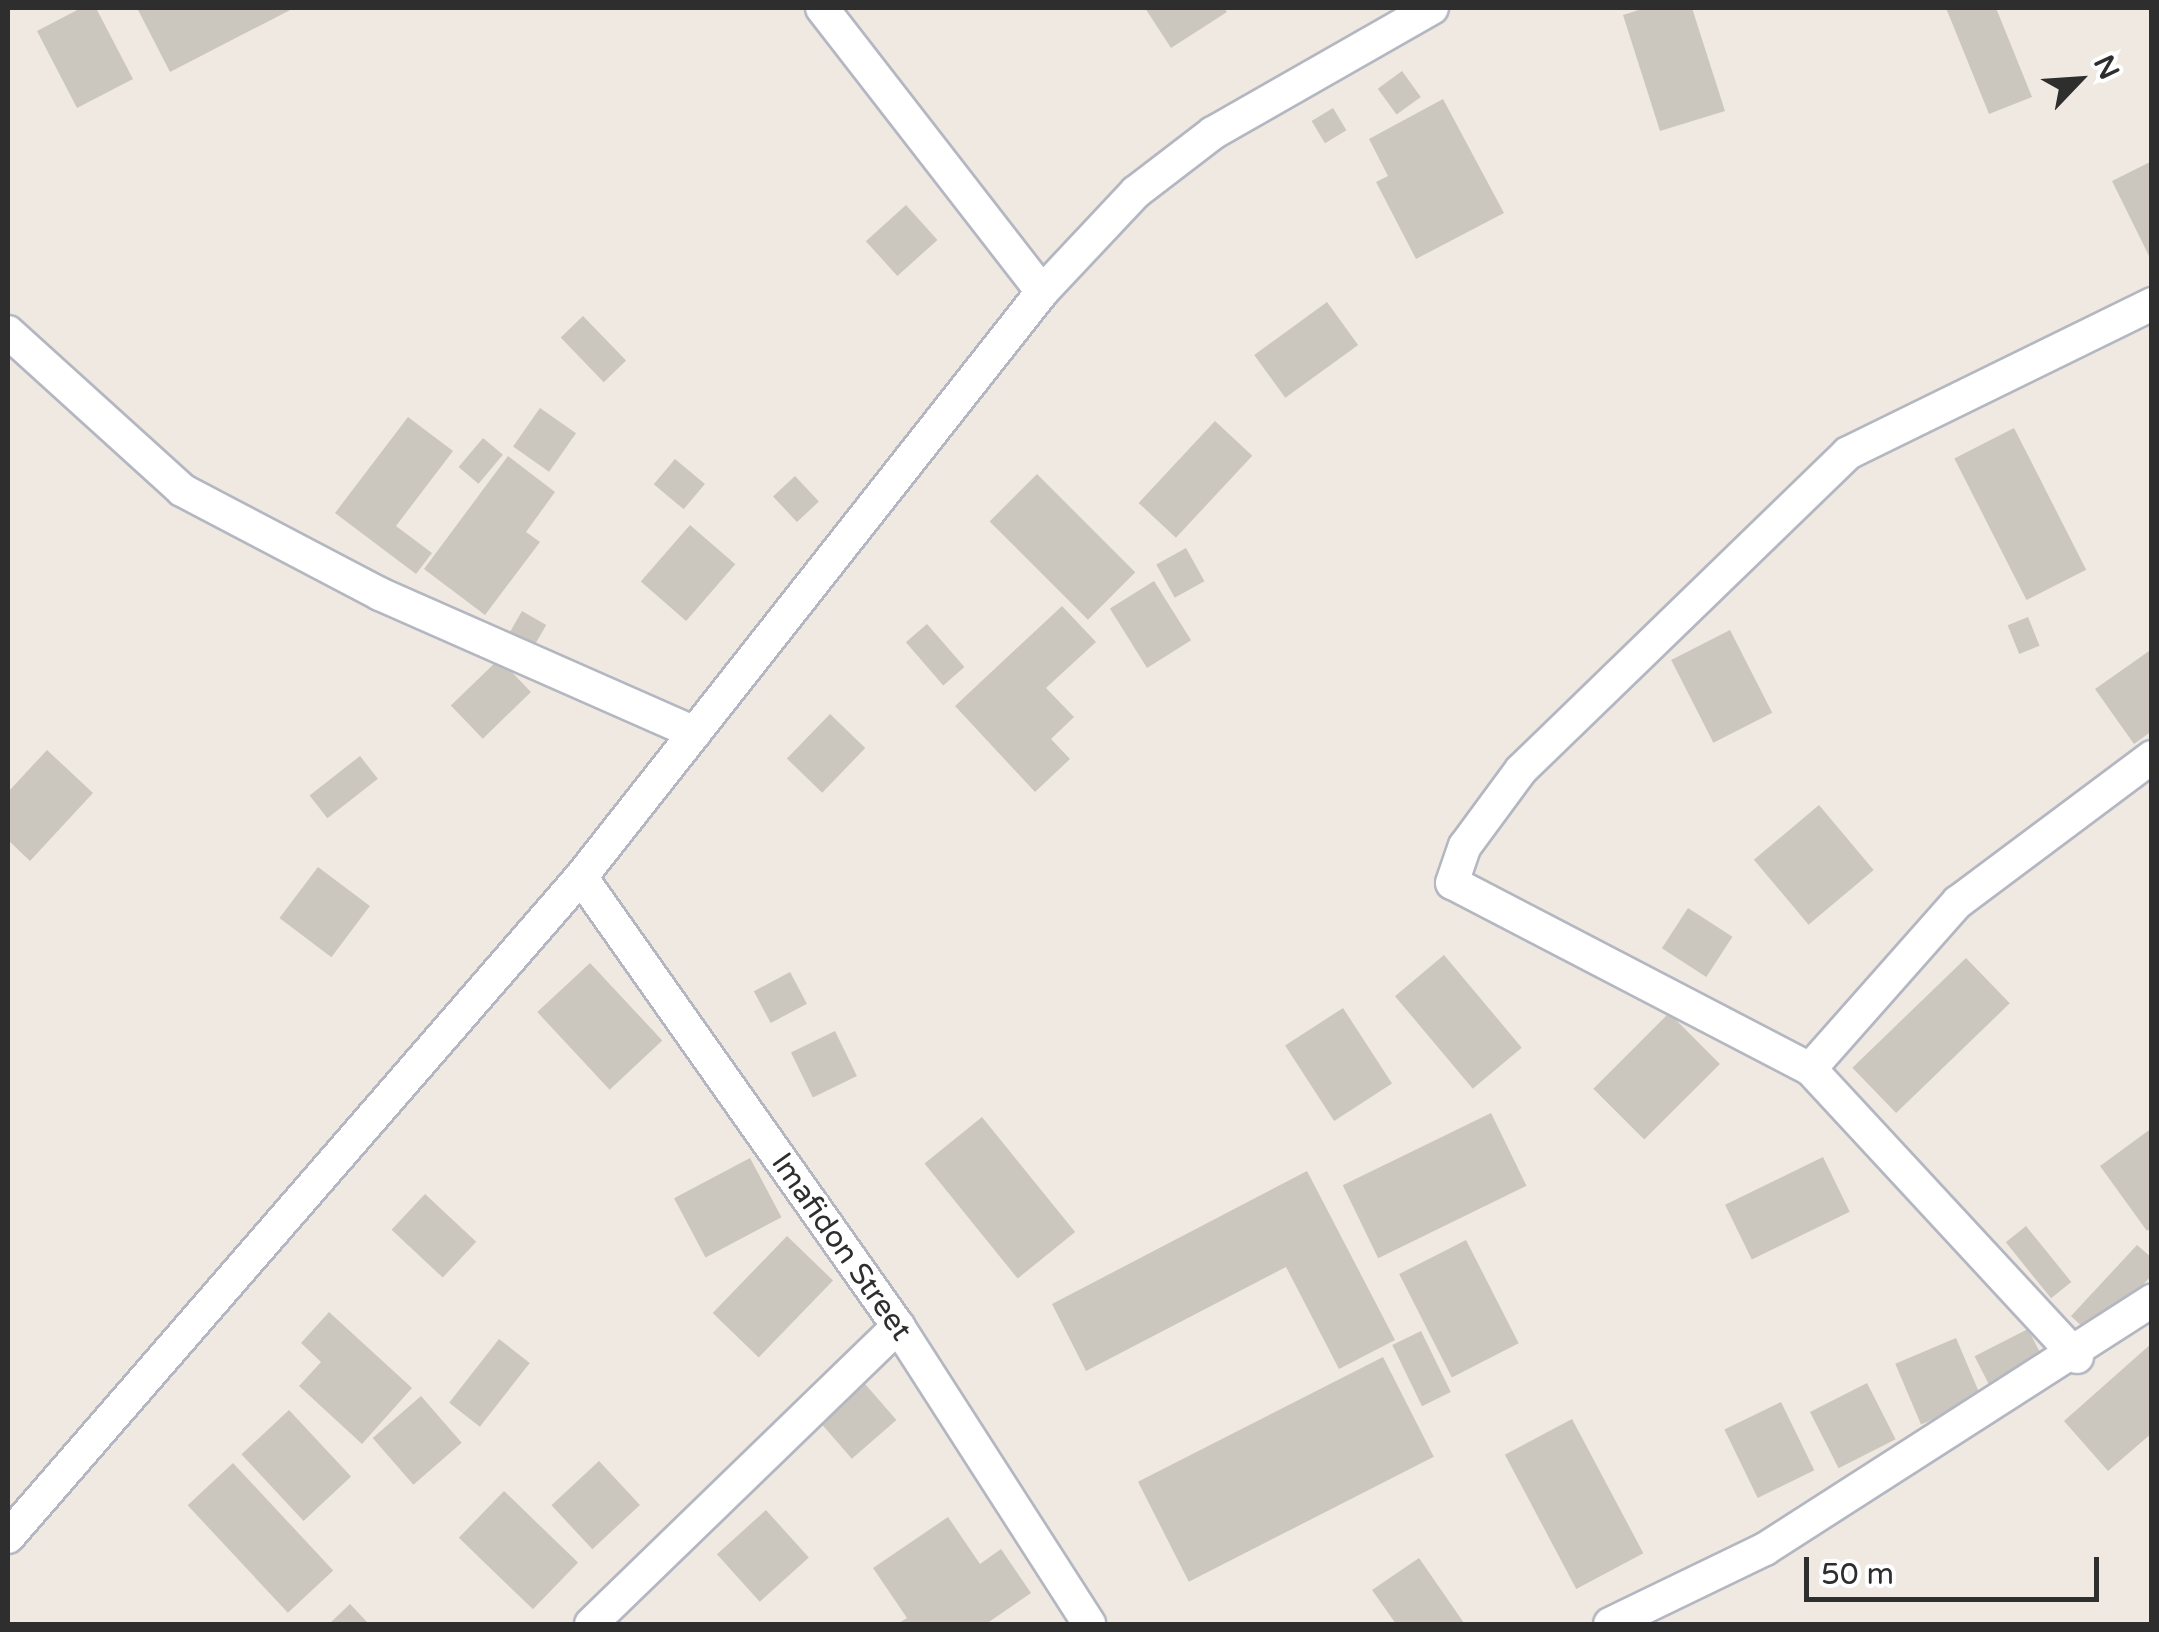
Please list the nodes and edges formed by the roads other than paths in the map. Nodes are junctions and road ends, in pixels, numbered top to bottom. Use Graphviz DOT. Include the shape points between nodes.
graph roads {
  1 [pos="822,8"];
  2 [pos="1432,8"];
  3 [pos="1042,292"];
  4 [pos="2152,304"];
  5 [pos="8,332"];
  6 [pos="696,733"];
  7 [pos="2152,757"];
  8 [pos="581,877"];
  9 [pos="1810,1069"];
  10 [pos="2152,1301"];
  11 [pos="898,1326"];
  12 [pos="2077,1357"];
  13 [pos="8,1537"];
  14 [pos="591,1624"];
  15 [pos="1090,1624"];
  16 [pos="1610,1624"];
  1 -- 3 [label="street"];
  2 -- 3 [label="street" via="1213,133 1136,192"];
  3 -- 6 [label="street"];
  4 -- 9 [label="street" via="1848,452 1522,770 1465,846 1452,884"];
  5 -- 6 [label="street" via="182,490 380,594"];
  6 -- 8 [label="street"];
  7 -- 9 [label="street" via="1958,902"];
  8 -- 11 [label="street, Imafidon Street"];
  8 -- 13 [label="street"];
  9 -- 12 [label="street"];
  10 -- 12 [label="street"];
  11 -- 14 [label="street"];
  11 -- 15 [label="street, Imafidon Street"];
  12 -- 16 [label="street" via="1765,1549"];
}
